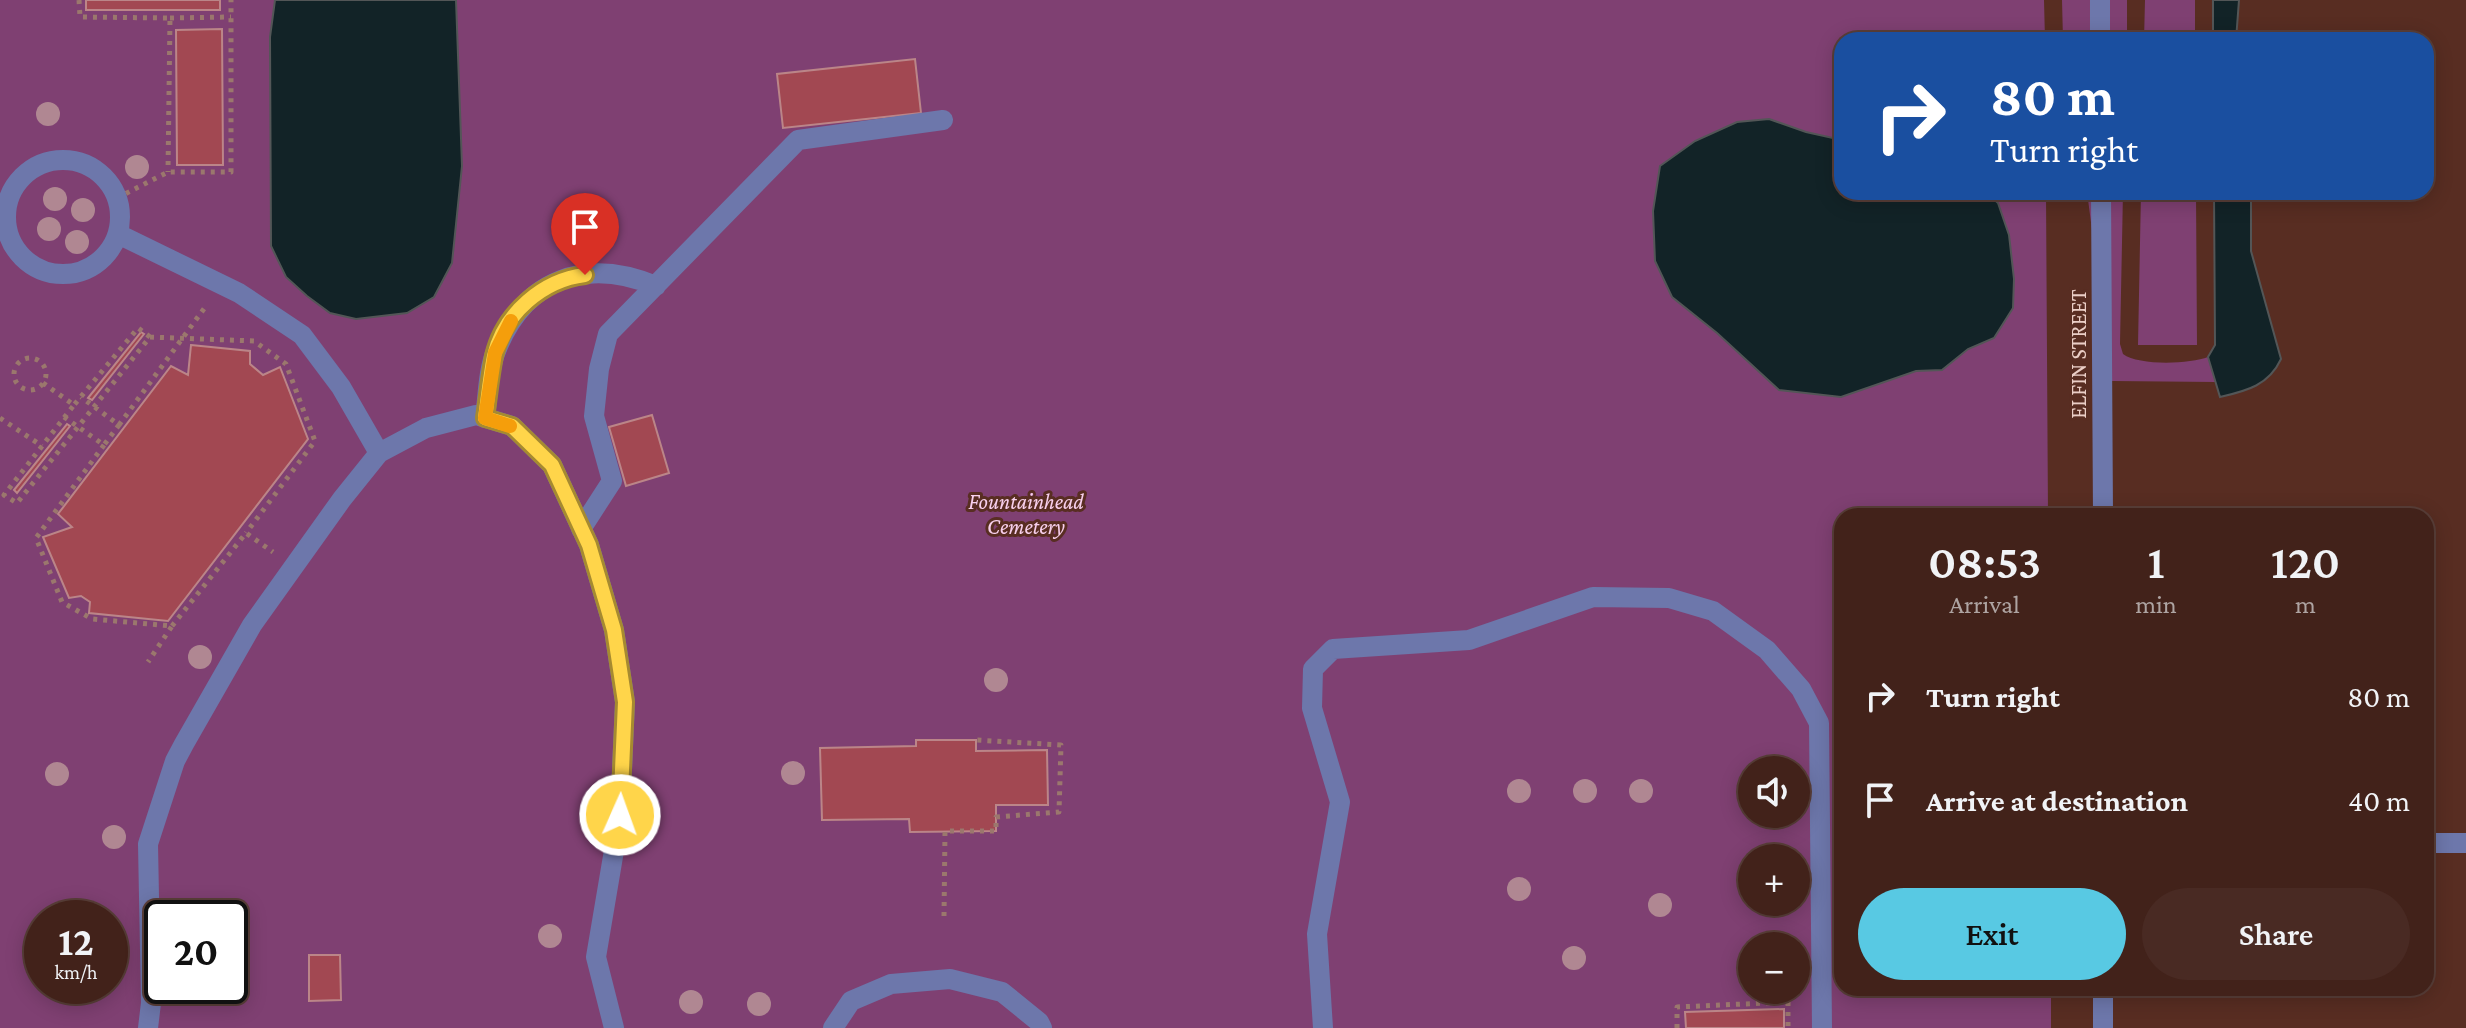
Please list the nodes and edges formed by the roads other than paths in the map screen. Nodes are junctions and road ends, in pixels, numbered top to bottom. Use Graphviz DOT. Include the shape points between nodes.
graph roads {
  1 [pos="2100,0"];
  2 [pos="2100,32"];
  3 [pos="943,120"];
  4 [pos="2101,200"];
  5 [pos="118,234"];
  6 [pos="656,286"];
  7 [pos="485,418"];
  8 [pos="379,453"];
  9 [pos="2103,508"];
  10 [pos="581,529"];
  11 [pos="2434,843"];
  12 [pos="2466,843"];
  13 [pos="2103,996"];
  14 [pos="148,1028"];
  15 [pos="614,1028"];
  16 [pos="833,1028"];
  17 [pos="1042,1028"];
  18 [pos="1323,1028"];
  19 [pos="1822,1028"];
  20 [pos="2103,1028"];
  1 -- 2 [label="street"];
  3 -- 6 [label="street" via="798,140"];
  4 -- 9 [label="street, ELFIN STREET"];
  5 -- 5 [label="street" via="110,250 90,267 65,275 45,273 14,249 5,210 24,174 60,159 80,162 96,170 117,198"];
  5 -- 8 [label="street" via="239,293 302,335 341,387"];
  6 -- 7 [label="street" via="603,272 567,277 538,291 510,323 495,353"];
  6 -- 10 [label="street" via="608,334 594,416 612,481"];
  7 -- 8 [label="street" via="476,415 426,428"];
  7 -- 10 [label="street" via="512,426 552,465"];
  8 -- 14 [label="street" via="252,625 175,761 148,844"];
  10 -- 15 [label="street" via="614,630 625,702 620,815 596,957"];
  11 -- 12 [label="street"];
  13 -- 20 [label="street"];
  16 -- 17 [label="street" via="851,1001 891,984 950,979 1002,992"];
  18 -- 19 [label="street" via="1317,934 1340,802 1312,708 1313,669 1333,649 1469,640 1593,597 1669,598 1713,611 1767,650 1801,689 1819,723"];
}
